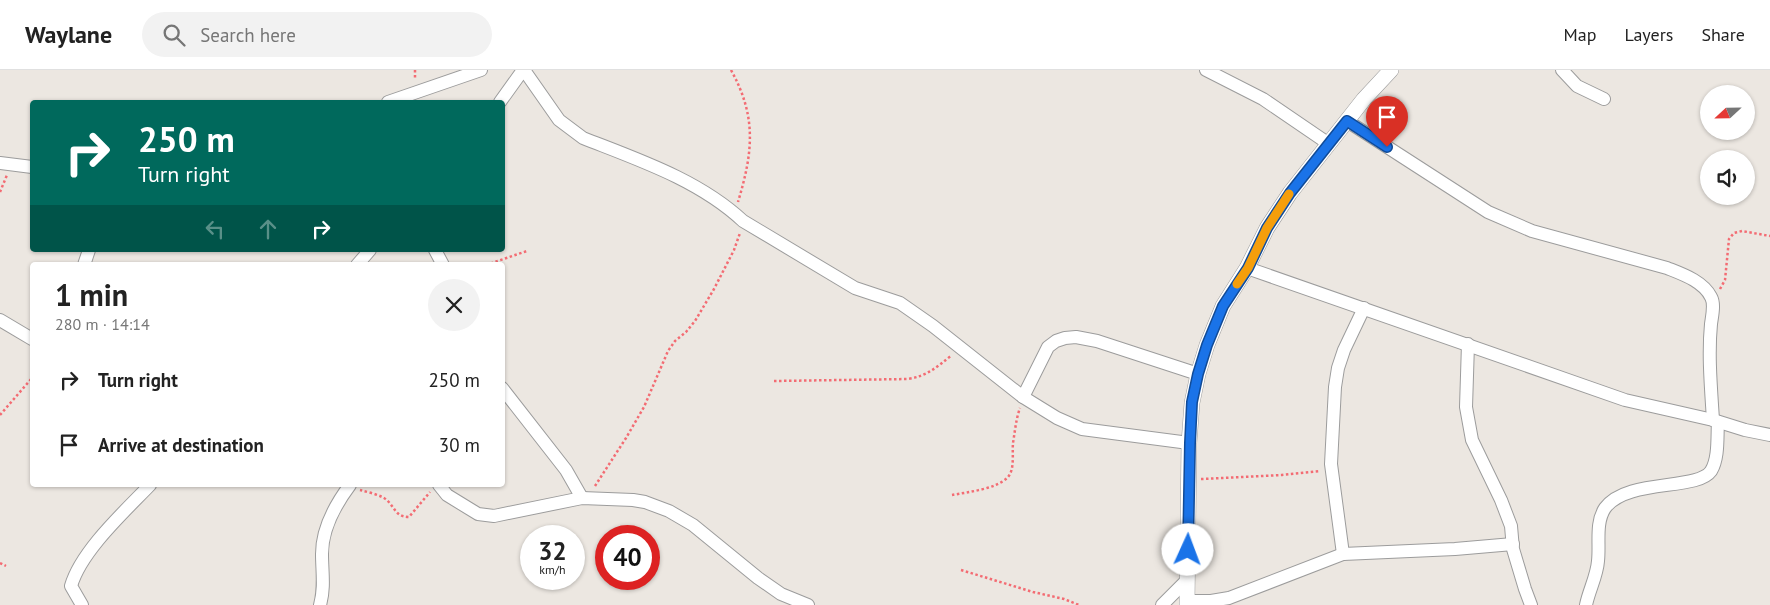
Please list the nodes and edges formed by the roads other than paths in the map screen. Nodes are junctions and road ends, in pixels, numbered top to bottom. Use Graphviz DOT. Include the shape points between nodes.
graph roads {
  1 [pos="481,70"];
  2 [pos="523,70"];
  3 [pos="1206,70"];
  4 [pos="1391,70"];
  5 [pos="1562,70"];
  6 [pos="1604,99"];
  7 [pos="401,100"];
  8 [pos="501,100"];
  9 [pos="1347,121"];
  10 [pos="1329,144"];
  11 [pos="6,164"];
  12 [pos="30,167"];
  13 [pos="368,252"];
  14 [pos="360,262"];
  15 [pos="1248,268"];
  16 [pos="1364,308"];
  17 [pos="0,320"];
  18 [pos="30,338"];
  19 [pos="1468,344"];
  20 [pos="1198,374"];
  21 [pos="505,392"];
  22 [pos="1023,397"];
  23 [pos="1716,421"];
  24 [pos="1770,435"];
  25 [pos="1190,443"];
  26 [pos="148,487"];
  27 [pos="348,487"];
  28 [pos="441,487"];
  29 [pos="584,498"];
  30 [pos="1513,544"];
  31 [pos="1343,554"];
  32 [pos="1187,580"];
  33 [pos="1187,603"];
  34 [pos="82,605"];
  35 [pos="320,605"];
  36 [pos="808,605"];
  37 [pos="1162,605"];
  38 [pos="1531,605"];
  39 [pos="1586,605"];
  1 -- 7 [label="street"];
  2 -- 8 [label="street"];
  2 -- 22 [label="street" via="558,120 572,131 663,170 704,192 855,288 900,303"];
  3 -- 10 [label="street" via="1263,98"];
  4 -- 9 [label="street"];
  5 -- 6 [label="street" via="1577,86"];
  9 -- 10 [label="street"];
  9 -- 23 [label="street" via="1488,212 1532,231 1667,268 1700,284 1712,297 1713,305 1710,369"];
  10 -- 15 [label="street" via="1267,228"];
  11 -- 12 [label="street"];
  13 -- 14 [label="street"];
  15 -- 16 [label="street"];
  15 -- 20 [label="street" via="1223,306"];
  16 -- 19 [label="street"];
  16 -- 31 [label="street" via="1338,368 1333,404 1332,469"];
  17 -- 18 [label="street"];
  19 -- 23 [label="street" via="1625,400"];
  19 -- 30 [label="street" via="1466,407 1472,440 1501,500 1511,526"];
  20 -- 22 [label="street" via="1097,342 1065,338 1048,347"];
  20 -- 25 [label="street" via="1192,402"];
  21 -- 29 [label="street"];
  22 -- 25 [label="street" via="1082,429"];
  23 -- 24 [label="street"];
  23 -- 39 [label="street" via="1715,462 1703,478 1637,489 1605,508 1600,522 1598,563"];
  25 -- 32 [label="street"];
  26 -- 34 [label="street" via="99,540 77,571 71,586"];
  27 -- 35 [label="street" via="336,504 323,540 324,579"];
  28 -- 29 [label="street" via="447,495 478,514 494,516"];
  29 -- 36 [label="street" via="640,500 669,511 693,525 758,578 782,594"];
  30 -- 31 [label="street"];
  30 -- 38 [label="street"];
  31 -- 33 [label="street" via="1229,598"];
  32 -- 33 [label="street"];
  32 -- 37 [label="street"];
}
